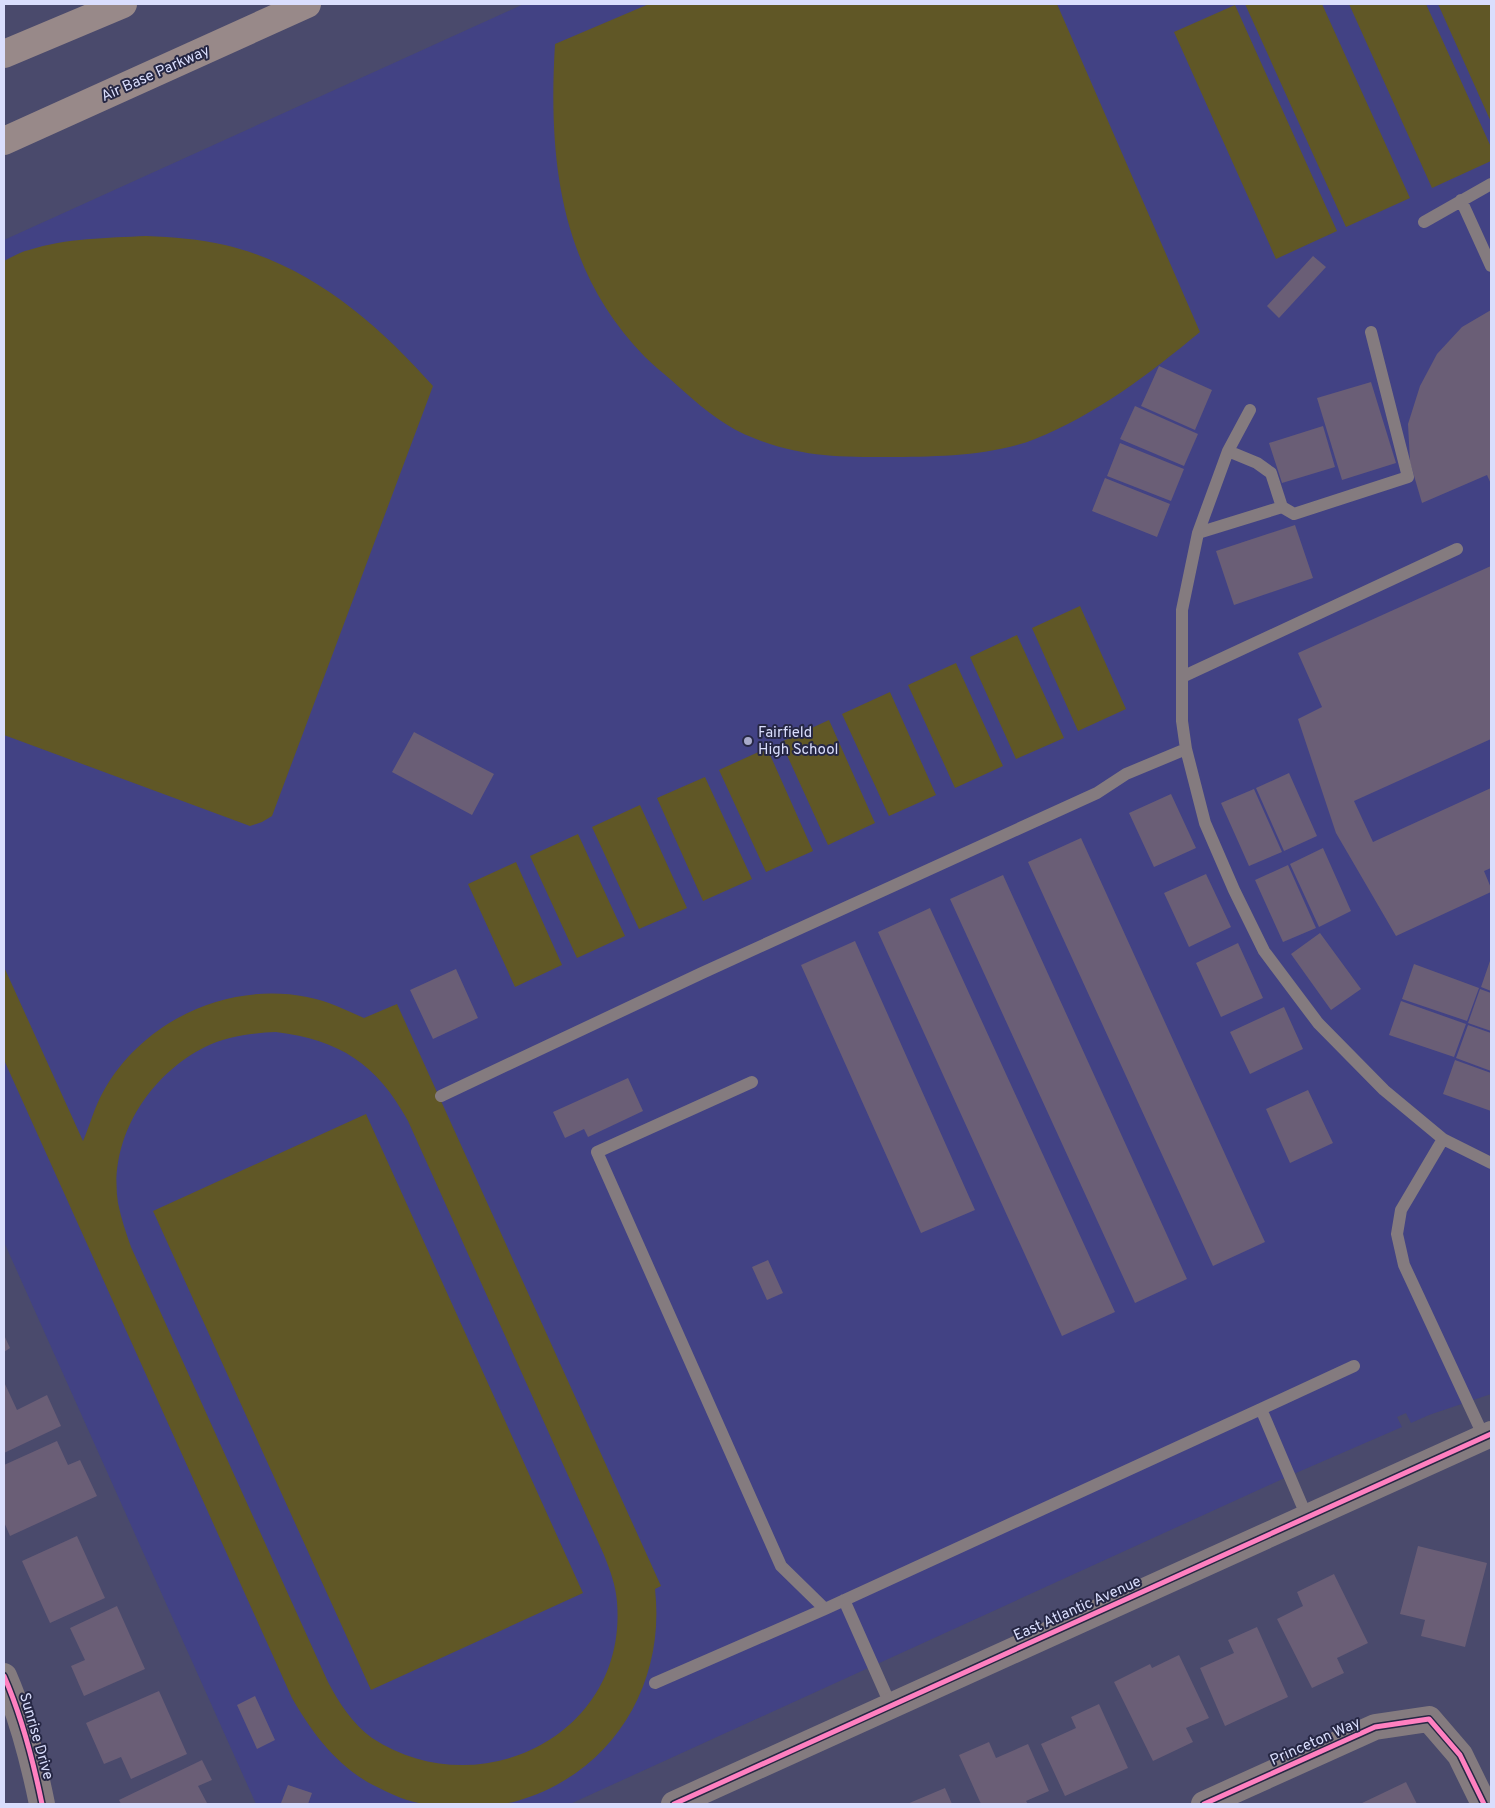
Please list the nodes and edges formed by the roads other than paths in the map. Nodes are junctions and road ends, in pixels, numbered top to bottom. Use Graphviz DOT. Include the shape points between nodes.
graph roads {
  1 [pos="122,4"];
  2 [pos="307,4"];
  3 [pos="4,54"];
  4 [pos="4,141"];
  5 [pos="1491,184"];
  6 [pos="1462,200"];
  7 [pos="1424,222"];
  8 [pos="1491,266"];
  9 [pos="1371,332"];
  10 [pos="1250,410"];
  11 [pos="1228,451"];
  12 [pos="1282,507"];
  13 [pos="1198,533"];
  14 [pos="1457,549"];
  15 [pos="1182,677"];
  16 [pos="1186,749"];
  17 [pos="752,1082"];
  18 [pos="441,1096"];
  19 [pos="1443,1139"];
  20 [pos="1491,1164"];
  21 [pos="1354,1366"];
  22 [pos="1261,1409"];
  23 [pos="1488,1435"];
  24 [pos="1307,1517"];
  25 [pos="844,1600"];
  26 [pos="825,1610"];
  27 [pos="4,1676"];
  28 [pos="656,1683"];
  29 [pos="891,1706"];
  30 [pos="42,1804"];
  31 [pos="674,1804"];
  32 [pos="1204,1804"];
  33 [pos="1484,1804"];
  1 -- 3 [label="main road"];
  2 -- 4 [label="main road, Air Base Parkway"];
  5 -- 6 [label="lane"];
  6 -- 7 [label="lane"];
  6 -- 8 [label="lane"];
  9 -- 12 [label="lane" via="1408,477 1294,514"];
  10 -- 11 [label="lane"];
  11 -- 12 [label="lane" via="1257,463 1271,473"];
  11 -- 13 [label="lane"];
  12 -- 13 [label="lane"];
  13 -- 15 [label="lane" via="1182,610"];
  14 -- 15 [label="lane"];
  15 -- 16 [label="lane"];
  16 -- 18 [label="lane" via="1126,774 1097,792"];
  16 -- 19 [label="lane" via="1205,823 1264,951 1318,1023 1384,1090"];
  17 -- 26 [label="lane" via="597,1152 782,1566"];
  19 -- 20 [label="lane"];
  19 -- 23 [label="lane" via="1401,1210 1397,1234 1404,1265"];
  21 -- 22 [label="lane"];
  22 -- 24 [label="lane"];
  22 -- 25 [label="lane"];
  23 -- 24 [label="street, East Atlantic Avenue"];
  24 -- 29 [label="street, East Atlantic Avenue"];
  25 -- 26 [label="lane"];
  25 -- 29 [label="lane"];
  26 -- 28 [label="lane"];
  27 -- 30 [label="street, Sunrise Drive" via="31,1753"];
  29 -- 31 [label="street, East Atlantic Avenue"];
  32 -- 33 [label="street, Princeton Way" via="1375,1727 1429,1720 1460,1755"];
}
